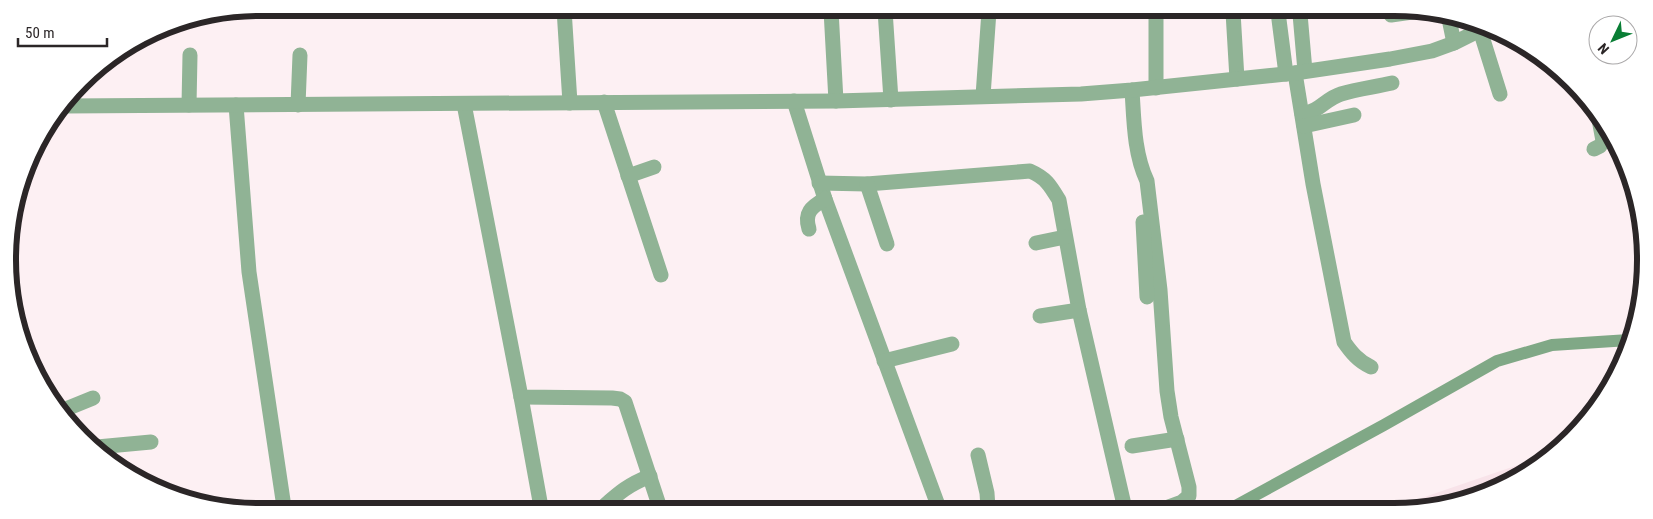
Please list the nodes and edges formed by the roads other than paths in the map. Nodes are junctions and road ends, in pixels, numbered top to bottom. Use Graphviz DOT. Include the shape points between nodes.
graph roads {
  1 [pos="564,16"];
  2 [pos="831,16"];
  3 [pos="885,16"];
  4 [pos="989,16"];
  5 [pos="1156,16"];
  6 [pos="1233,16"];
  7 [pos="1279,16"];
  8 [pos="1300,16"];
  9 [pos="1450,23"];
  10 [pos="1477,31"];
  11 [pos="1482,33"];
  12 [pos="1454,43"];
  13 [pos="190,55"];
  14 [pos="300,55"];
  15 [pos="1295,73"];
  16 [pos="1237,79"];
  17 [pos="1392,83"];
  18 [pos="1156,88"];
  19 [pos="1132,90"];
  20 [pos="1500,94"];
  21 [pos="983,96"];
  22 [pos="890,100"];
  23 [pos="794,101"];
  24 [pos="836,101"];
  25 [pos="570,102"];
  26 [pos="604,102"];
  27 [pos="464,104"];
  28 [pos="189,105"];
  29 [pos="236,105"];
  30 [pos="298,105"];
  31 [pos="71,106"];
  32 [pos="1354,115"];
  33 [pos="1303,120"];
  34 [pos="1602,134"];
  35 [pos="1594,149"];
  36 [pos="1140,165"];
  37 [pos="654,167"];
  38 [pos="628,176"];
  39 [pos="819,183"];
  40 [pos="867,184"];
  41 [pos="825,199"];
  42 [pos="809,229"];
  43 [pos="1065,238"];
  44 [pos="1036,243"];
  45 [pos="887,244"];
  46 [pos="661,275"];
  47 [pos="1147,297"];
  48 [pos="1079,310"];
  49 [pos="1040,316"];
  50 [pos="952,344"];
  51 [pos="884,362"];
  52 [pos="1370,367"];
  53 [pos="521,397"];
  54 [pos="93,398"];
  55 [pos="67,408"];
  56 [pos="1177,439"];
  57 [pos="151,442"];
  58 [pos="104,446"];
  59 [pos="1132,446"];
  60 [pos="978,455"];
  61 [pos="650,476"];
  62 [pos="283,503"];
  63 [pos="540,503"];
  64 [pos="609,503"];
  65 [pos="658,503"];
  66 [pos="937,503"];
  67 [pos="988,503"];
  68 [pos="1124,503"];
  69 [pos="1180,503"];
  1 -- 25 [label="street"];
  2 -- 24 [label="street"];
  3 -- 22 [label="street"];
  4 -- 21 [label="street"];
  5 -- 18 [label="street"];
  6 -- 16 [label="street"];
  7 -- 15 [label="street"];
  8 -- 15 [label="street"];
  9 -- 12 [label="street"];
  10 -- 12 [label="street"];
  11 -- 20 [label="street"];
  12 -- 15 [label="street" via="1432,51"];
  13 -- 28 [label="street"];
  14 -- 30 [label="street"];
  15 -- 16 [label="street"];
  15 -- 33 [label="street"];
  16 -- 18 [label="street"];
  17 -- 33 [label="street" via="1340,94 1310,112"];
  18 -- 19 [label="street"];
  19 -- 21 [label="street"];
  19 -- 36 [label="street"];
  21 -- 22 [label="street"];
  22 -- 24 [label="street"];
  23 -- 24 [label="street"];
  23 -- 26 [label="street"];
  23 -- 39 [label="street"];
  25 -- 26 [label="street"];
  25 -- 27 [label="street"];
  26 -- 38 [label="street"];
  27 -- 30 [label="street"];
  27 -- 53 [label="street"];
  28 -- 29 [label="street"];
  28 -- 31 [label="street"];
  29 -- 30 [label="street"];
  29 -- 62 [label="street" via="249,272"];
  32 -- 33 [label="street"];
  33 -- 52 [label="street" via="1344,342 1363,364"];
  34 -- 35 [label="street" via="1603,141"];
  36 -- 47 [label="street"];
  36 -- 56 [label="street" via="1147,181 1160,290 1167,391"];
  37 -- 38 [label="street"];
  38 -- 46 [label="street"];
  39 -- 40 [label="street"];
  39 -- 41 [label="street"];
  40 -- 43 [label="street" via="1030,171 1042,176 1051,186 1058,200"];
  40 -- 45 [label="street"];
  41 -- 42 [label="street" via="809,211 806,220"];
  41 -- 51 [label="street"];
  43 -- 44 [label="street"];
  43 -- 48 [label="street"];
  48 -- 49 [label="street"];
  48 -- 68 [label="street"];
  50 -- 51 [label="street"];
  51 -- 66 [label="street"];
  53 -- 61 [label="street" via="612,398 625,402"];
  53 -- 63 [label="street"];
  54 -- 55 [label="street"];
  56 -- 59 [label="street"];
  56 -- 69 [label="street" via="1189,496"];
  57 -- 58 [label="street"];
  60 -- 67 [label="street"];
  61 -- 64 [label="street" via="626,488"];
  61 -- 65 [label="street"];
}
